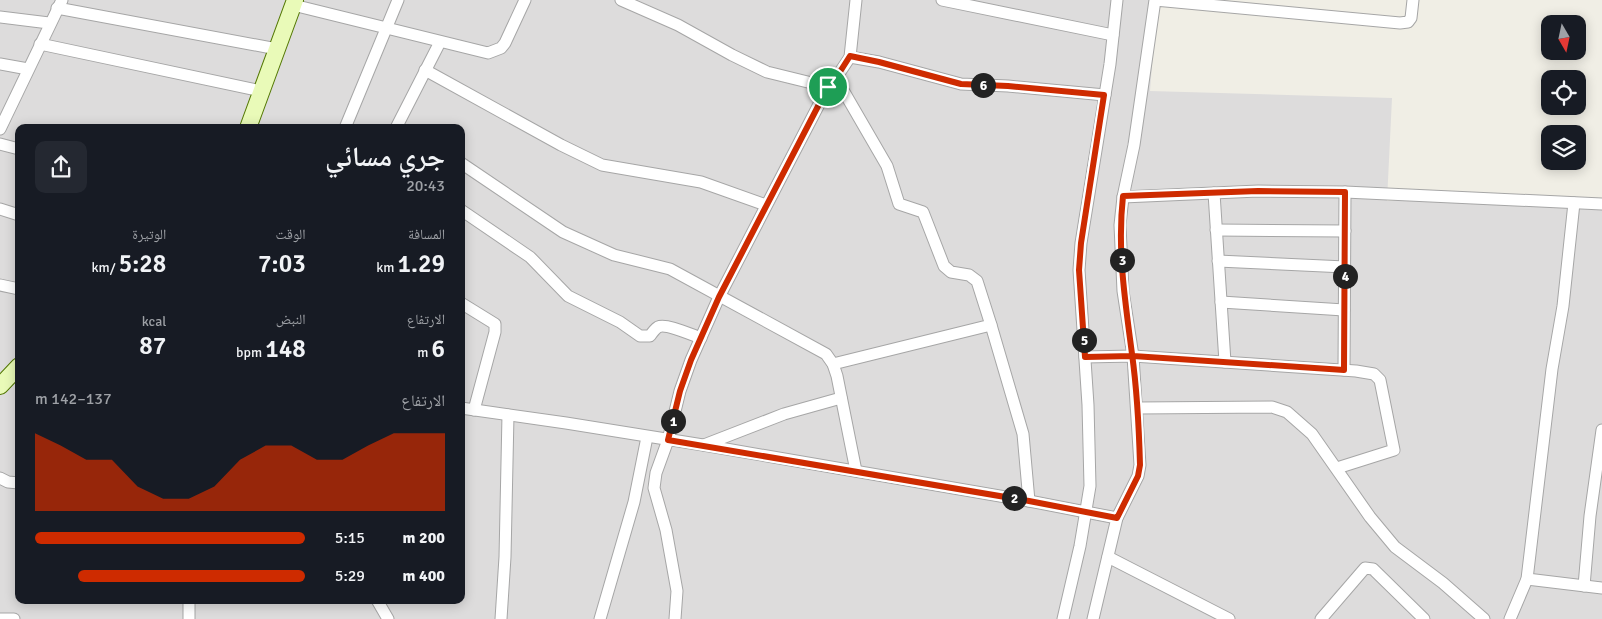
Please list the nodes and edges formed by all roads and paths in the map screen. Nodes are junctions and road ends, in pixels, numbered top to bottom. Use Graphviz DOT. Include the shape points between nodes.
graph roads {
  1 [pos="398,0"];
  2 [pos="525,0"];
  3 [pos="621,0"];
  4 [pos="856,0"];
  5 [pos="942,0"];
  6 [pos="1117,0"];
  7 [pos="1413,0"];
  8 [pos="294,2"];
  9 [pos="60,4"];
  10 [pos="0,17"];
  11 [pos="50,23"];
  12 [pos="386,29"];
  13 [pos="1113,35"];
  14 [pos="440,42"];
  15 [pos="40,44"];
  16 [pos="277,48"];
  17 [pos="850,56"];
  18 [pos="0,64"];
  19 [pos="28,68"];
  20 [pos="425,70"];
  21 [pos="832,82"];
  22 [pos="261,91"];
  23 [pos="1104,95"];
  24 [pos="249,124"];
  25 [pos="347,124"];
  26 [pos="398,124"];
  27 [pos="0,128"];
  28 [pos="0,144"];
  29 [pos="15,148"];
  30 [pos="465,166"];
  31 [pos="1214,192"];
  32 [pos="1345,192"];
  33 [pos="1123,196"];
  34 [pos="1574,203"];
  35 [pos="1602,204"];
  36 [pos="766,205"];
  37 [pos="0,209"];
  38 [pos="465,213"];
  39 [pos="15,214"];
  40 [pos="1216,230"];
  41 [pos="1345,231"];
  42 [pos="1218,261"];
  43 [pos="1345,267"];
  44 [pos="0,285"];
  45 [pos="15,288"];
  46 [pos="719,297"];
  47 [pos="1221,302"];
  48 [pos="465,305"];
  49 [pos="1344,310"];
  50 [pos="991,325"];
  51 [pos="701,338"];
  52 [pos="1133,356"];
  53 [pos="1085,357"];
  54 [pos="1225,362"];
  55 [pos="832,364"];
  56 [pos="15,370"];
  57 [pos="1344,370"];
  58 [pos="0,386"];
  59 [pos="841,398"];
  60 [pos="1137,408"];
  61 [pos="465,409"];
  62 [pos="474,410"];
  63 [pos="508,414"];
  64 [pos="1602,430"];
  65 [pos="647,437"];
  66 [pos="668,440"];
  67 [pos="703,445"];
  68 [pos="1337,468"];
  69 [pos="856,471"];
  70 [pos="0,478"];
  71 [pos="15,483"];
  72 [pos="1029,501"];
  73 [pos="1086,513"];
  74 [pos="1117,518"];
  75 [pos="1108,557"];
  76 [pos="1527,579"];
  77 [pos="1584,586"];
  78 [pos="1602,588"];
  79 [pos="189,604"];
  80 [pos="379,604"];
  81 [pos="0,619"];
  82 [pos="14,619"];
  83 [pos="189,619"];
  84 [pos="388,619"];
  85 [pos="501,619"];
  86 [pos="600,619"];
  87 [pos="675,619"];
  88 [pos="1063,619"];
  89 [pos="1093,619"];
  90 [pos="1229,619"];
  91 [pos="1321,619"];
  92 [pos="1424,619"];
  93 [pos="1484,619"];
  94 [pos="1510,619"];
  1 -- 12 [label="street"];
  2 -- 14 [label="street" via="501,48 488,53"];
  3 -- 21 [label="street" via="678,25 767,72"];
  4 -- 17 [label="street"];
  5 -- 13 [label="street"];
  6 -- 13 [label="street"];
  7 -- 33 [label="street" via="1411,18 1400,23 1155,0 1134,145"];
  8 -- 12 [label="street"];
  8 -- 16 [label="street"];
  9 -- 11 [label="street"];
  9 -- 16 [label="street"];
  10 -- 11 [label="street"];
  11 -- 15 [label="street"];
  12 -- 14 [label="street"];
  12 -- 25 [label="street"];
  13 -- 23 [label="street"];
  14 -- 20 [label="street"];
  15 -- 19 [label="street"];
  15 -- 22 [label="street"];
  16 -- 22 [label="street"];
  17 -- 21 [label="street"];
  17 -- 23 [label="street" via="961,84"];
  18 -- 19 [label="street"];
  19 -- 27 [label="street"];
  20 -- 26 [label="street"];
  20 -- 36 [label="street" via="594,162 701,182"];
  21 -- 36 [label="street"];
  21 -- 50 [label="street" via="887,166 899,204 923,212 947,270 969,275 977,282"];
  22 -- 24 [label="street"];
  23 -- 53 [label="street" via="1079,270"];
  28 -- 29 [label="street"];
  30 -- 46 [label="street" via="563,232 614,255 670,269"];
  31 -- 32 [label="street"];
  31 -- 33 [label="street"];
  31 -- 40 [label="street"];
  32 -- 34 [label="street"];
  32 -- 41 [label="street"];
  33 -- 52 [label="street" via="1120,225 1123,291"];
  34 -- 35 [label="street"];
  34 -- 76 [label="street"];
  36 -- 46 [label="street"];
  37 -- 39 [label="street"];
  38 -- 51 [label="street" via="530,257 568,296 620,322 640,336 650,336 661,326"];
  40 -- 41 [label="street"];
  40 -- 42 [label="street"];
  41 -- 43 [label="street"];
  42 -- 43 [label="street"];
  42 -- 47 [label="street"];
  43 -- 49 [label="street"];
  44 -- 45 [label="street"];
  46 -- 51 [label="street"];
  46 -- 55 [label="street" via="826,354"];
  47 -- 49 [label="street"];
  47 -- 54 [label="street"];
  48 -- 62 [label="street" via="495,324"];
  49 -- 57 [label="street"];
  50 -- 55 [label="street"];
  50 -- 72 [label="street" via="1023,434"];
  51 -- 66 [label="street" via="680,391"];
  52 -- 53 [label="street"];
  52 -- 54 [label="street"];
  52 -- 60 [label="street"];
  53 -- 73 [label="street" via="1090,486"];
  54 -- 57 [label="street"];
  55 -- 59 [label="street"];
  56 -- 58 [label="street"];
  57 -- 68 [label="street" via="1367,372 1379,377 1394,450"];
  59 -- 67 [label="street" via="784,414"];
  59 -- 69 [label="street"];
  60 -- 68 [label="street" via="1272,407 1287,412 1312,434"];
  60 -- 74 [label="street" via="1140,465 1138,476"];
  61 -- 62 [label="street"];
  62 -- 63 [label="street"];
  63 -- 65 [label="street"];
  63 -- 85 [label="street"];
  64 -- 77 [label="street"];
  65 -- 66 [label="street"];
  65 -- 86 [label="street" via="634,502"];
  66 -- 67 [label="street"];
  66 -- 87 [label="street" via="654,488 666,530 677,591"];
  67 -- 69 [label="street"];
  68 -- 93 [label="street" via="1395,547"];
  69 -- 72 [label="street"];
  70 -- 71 [label="street"];
  72 -- 73 [label="street"];
  73 -- 74 [label="street"];
  73 -- 88 [label="street"];
  74 -- 75 [label="street"];
  75 -- 89 [label="street"];
  75 -- 90 [label="street"];
  76 -- 77 [label="street"];
  76 -- 94 [label="street"];
  77 -- 78 [label="street"];
  79 -- 83 [label="street"];
  80 -- 84 [label="street"];
  81 -- 82 [label="street"];
  91 -- 92 [label="street" via="1365,568 1371,568"];
}
